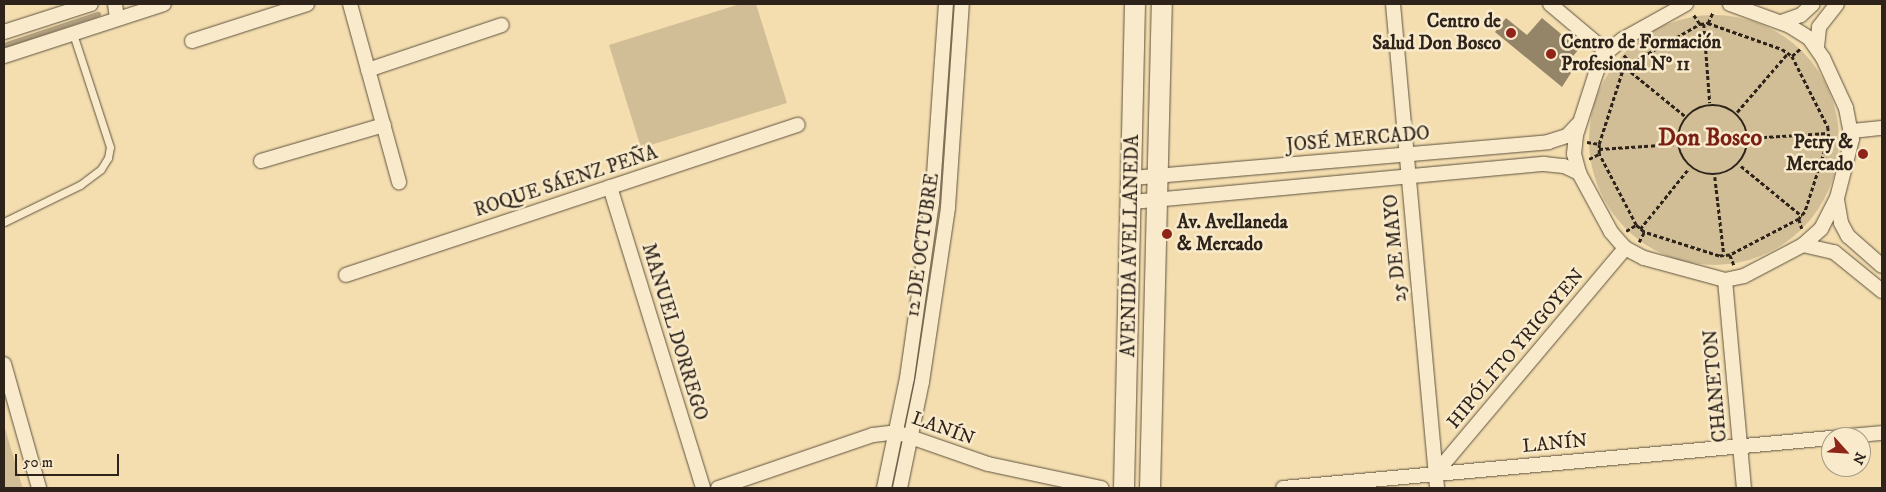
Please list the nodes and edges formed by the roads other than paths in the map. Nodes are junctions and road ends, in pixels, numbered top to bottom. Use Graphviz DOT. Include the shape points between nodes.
graph roads {
  1 [pos="91,4"];
  2 [pos="115,4"];
  3 [pos="164,4"];
  4 [pos="307,4"];
  5 [pos="350,4"];
  6 [pos="946,4"];
  7 [pos="962,4"];
  8 [pos="1135,4"];
  9 [pos="1162,4"];
  10 [pos="1393,4"];
  11 [pos="1550,4"];
  12 [pos="1730,4"];
  13 [pos="1813,4"];
  14 [pos="1837,4"];
  15 [pos="143,7"];
  16 [pos="1689,9"];
  17 [pos="117,19"];
  18 [pos="1781,22"];
  19 [pos="502,24"];
  20 [pos="4,32"];
  21 [pos="73,34"];
  22 [pos="192,41"];
  23 [pos="1816,47"];
  24 [pos="1607,52"];
  25 [pos="4,56"];
  26 [pos="368,70"];
  27 [pos="1580,122"];
  28 [pos="384,125"];
  29 [pos="798,125"];
  30 [pos="1882,128"];
  31 [pos="1852,131"];
  32 [pos="1406,155"];
  33 [pos="260,161"];
  34 [pos="1579,173"];
  35 [pos="1159,176"];
  36 [pos="1408,176"];
  37 [pos="1132,178"];
  38 [pos="399,182"];
  39 [pos="610,187"];
  40 [pos="1837,198"];
  41 [pos="1158,199"];
  42 [pos="1132,202"];
  43 [pos="4,222"];
  44 [pos="1802,245"];
  45 [pos="1632,246"];
  46 [pos="1882,266"];
  47 [pos="346,275"];
  48 [pos="1725,280"];
  49 [pos="1882,291"];
  50 [pos="4,364"];
  51 [pos="896,432"];
  52 [pos="912,436"];
  53 [pos="1821,439"];
  54 [pos="1740,446"];
  55 [pos="1436,481"];
  56 [pos="39,488"];
  57 [pos="703,488"];
  58 [pos="718,488"];
  59 [pos="884,488"];
  60 [pos="900,488"];
  61 [pos="1101,488"];
  62 [pos="1124,488"];
  63 [pos="1150,488"];
  64 [pos="1283,488"];
  65 [pos="1744,488"];
  1 -- 20 [label="street"];
  2 -- 17 [label="street"];
  3 -- 15 [label="street"];
  4 -- 22 [label="street"];
  5 -- 26 [label="street"];
  6 -- 51 [label="street, 12 DE OCTUBRE" via="934,184"];
  7 -- 52 [label="street, 12 DE OCTUBRE" via="949,198"];
  8 -- 37 [label="street, AVENIDA AVELLANEDA"];
  9 -- 35 [label="street, AVENIDA AVELLANEDA"];
  10 -- 32 [label="street, 25 DE MAYO"];
  11 -- 24 [label="street"];
  12 -- 18 [label="street"];
  13 -- 18 [label="street" via="1800,15"];
  14 -- 23 [label="street" via="1819,27"];
  15 -- 17 [label="street"];
  16 -- 24 [label="street" via="1623,39"];
  17 -- 21 [label="street"];
  18 -- 23 [label="street" via="1800,31"];
  19 -- 26 [label="street"];
  21 -- 25 [label="street"];
  21 -- 43 [label="lane" via="110,147 108,158 101,169 80,185"];
  23 -- 31 [label="street" via="1846,108"];
  24 -- 27 [label="street"];
  26 -- 28 [label="street"];
  27 -- 32 [label="street, JOSÉ MERCADO" via="1567,136 1555,142"];
  27 -- 34 [label="street" via="1574,144"];
  28 -- 33 [label="street"];
  28 -- 38 [label="street"];
  29 -- 39 [label="street, ROQUE SÁENZ PEÑA"];
  30 -- 31 [label="street"];
  31 -- 40 [label="street" via="1851,148"];
  32 -- 35 [label="street, JOSÉ MERCADO"];
  32 -- 36 [label="street, 25 DE MAYO"];
  34 -- 36 [label="street" via="1564,166 1544,164"];
  34 -- 45 [label="street" via="1611,232"];
  35 -- 37 [label="street, JOSÉ MERCADO"];
  35 -- 41 [label="street, AVENIDA AVELLANEDA"];
  36 -- 41 [label="street"];
  36 -- 55 [label="street, 25 DE MAYO"];
  37 -- 42 [label="street, AVENIDA AVELLANEDA"];
  39 -- 47 [label="street, ROQUE SÁENZ PEÑA"];
  39 -- 57 [label="street, MANUEL DORREGO"];
  40 -- 44 [label="street" via="1821,230"];
  40 -- 46 [label="street" via="1841,223 1848,236"];
  41 -- 42 [label="street"];
  41 -- 63 [label="street, AVENIDA AVELLANEDA"];
  42 -- 62 [label="street, AVENIDA AVELLANEDA"];
  44 -- 48 [label="street" via="1744,276"];
  44 -- 49 [label="street" via="1834,252"];
  45 -- 48 [label="street" via="1654,261"];
  45 -- 55 [label="street, HIPÓLITO YRIGOYEN"];
  48 -- 54 [label="street, CHANETON"];
  50 -- 56 [label="street"];
  51 -- 52 [label="street, LANÍN"];
  51 -- 58 [label="street, LANÍN" via="873,435"];
  51 -- 59 [label="street, 12 DE OCTUBRE"];
  52 -- 60 [label="street, 12 DE OCTUBRE"];
  52 -- 61 [label="street, LANÍN" via="988,464"];
  53 -- 54 [label="street, LANÍN"];
  54 -- 55 [label="street, LANÍN"];
  54 -- 65 [label="street, CHANETON"];
  55 -- 64 [label="street, LANÍN"];
}
